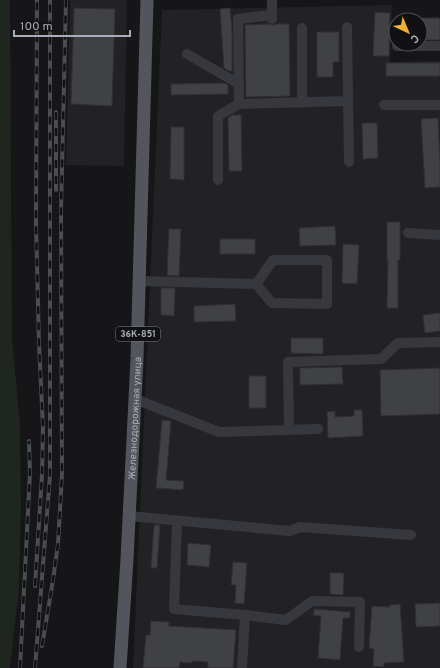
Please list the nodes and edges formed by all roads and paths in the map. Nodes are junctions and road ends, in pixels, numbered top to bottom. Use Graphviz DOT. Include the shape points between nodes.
graph roads {
  1 [pos="147,0"];
  2 [pos="272,0"];
  3 [pos="347,27"];
  4 [pos="302,28"];
  5 [pos="428,46"];
  6 [pos="440,46"];
  7 [pos="187,54"];
  8 [pos="239,84"];
  9 [pos="348,101"];
  10 [pos="302,103"];
  11 [pos="239,104"];
  12 [pos="384,105"];
  13 [pos="440,105"];
  14 [pos="349,162"];
  15 [pos="218,180"];
  16 [pos="408,234"];
  17 [pos="440,235"];
  18 [pos="139,281"];
  19 [pos="256,284"];
  20 [pos="440,342"];
  21 [pos="135,399"];
  22 [pos="318,429"];
  23 [pos="289,430"];
  24 [pos="129,516"];
  25 [pos="176,521"];
  26 [pos="411,535"];
  27 [pos="245,615"];
  28 [pos="359,648"];
  29 [pos="120,668"];
  30 [pos="242,668"];
  1 -- 18 [label="main road, Железнодорожная улица / 36К-851"];
  2 -- 8 [label="lane" via="272,17 238,19"];
  3 -- 9 [label="lane"];
  4 -- 10 [label="lane"];
  5 -- 6 [label="lane"];
  7 -- 8 [label="lane"];
  8 -- 11 [label="lane"];
  9 -- 10 [label="lane"];
  9 -- 14 [label="lane"];
  10 -- 11 [label="lane"];
  11 -- 15 [label="lane" via="218,116"];
  12 -- 13 [label="lane"];
  16 -- 17 [label="lane"];
  18 -- 19 [label="lane"];
  18 -- 21 [label="main road, Железнодорожная улица / 36К-851"];
  19 -- 19 [label="lane" via="273,260 327,260 327,304 272,303"];
  20 -- 23 [label="lane" via="398,344 381,359 288,362"];
  21 -- 23 [label="lane" via="219,432"];
  21 -- 24 [label="main road, Железнодорожная улица / 36К-851"];
  22 -- 23 [label="lane"];
  24 -- 25 [label="lane"];
  24 -- 29 [label="main road, Железнодорожная улица / 36К-851"];
  25 -- 26 [label="lane" via="290,531 300,528"];
  25 -- 27 [label="lane" via="174,609"];
  27 -- 28 [label="lane" via="286,620 312,601 360,602"];
  27 -- 30 [label="lane"];
}
